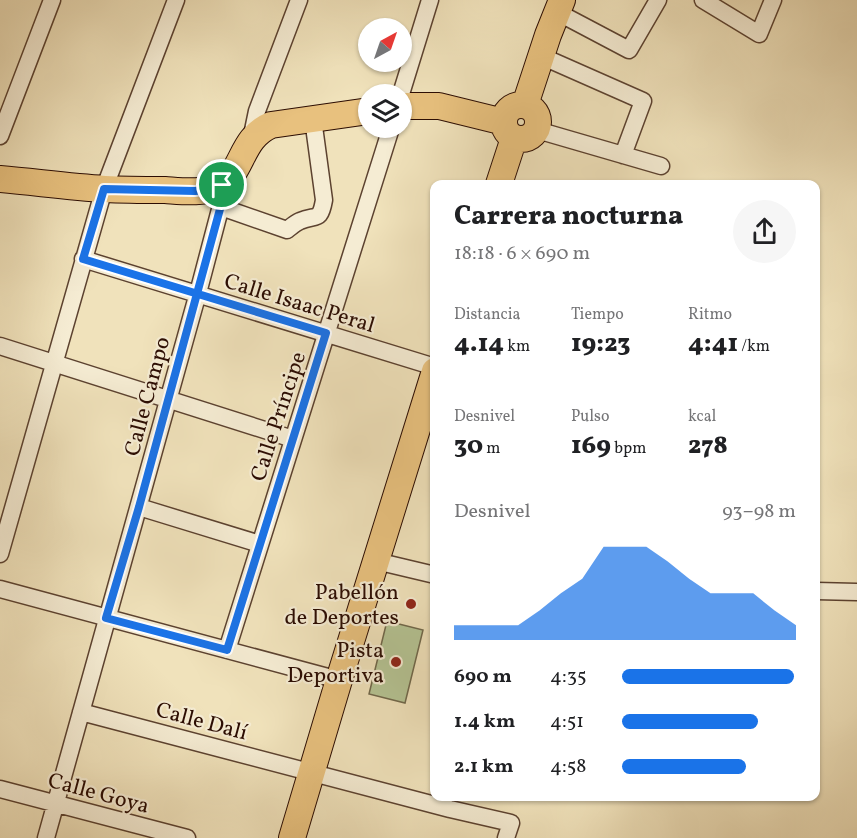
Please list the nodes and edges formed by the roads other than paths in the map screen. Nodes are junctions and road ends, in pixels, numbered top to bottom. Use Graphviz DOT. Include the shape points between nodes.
graph roads {
  1 [pos="52,0"];
  2 [pos="176,0"];
  3 [pos="299,0"];
  4 [pos="430,0"];
  5 [pos="658,0"];
  6 [pos="703,0"];
  7 [pos="773,0"];
  8 [pos="559,6"];
  9 [pos="541,56"];
  10 [pos="404,84"];
  11 [pos="412,106"];
  12 [pos="358,113"];
  13 [pos="313,119"];
  14 [pos="518,130"];
  15 [pos="0,136"];
  16 [pos="387,138"];
  17 [pos="251,140"];
  18 [pos="623,155"];
  19 [pos="661,166"];
  20 [pos="0,179"];
  21 [pos="500,180"];
  22 [pos="104,189"];
  23 [pos="221,196"];
  24 [pos="83,259"];
  25 [pos="198,293"];
  26 [pos="326,333"];
  27 [pos="0,346"];
  28 [pos="55,363"];
  29 [pos="430,365"];
  30 [pos="430,387"];
  31 [pos="168,400"];
  32 [pos="293,439"];
  33 [pos="139,507"];
  34 [pos="260,544"];
  35 [pos="0,554"];
  36 [pos="376,561"];
  37 [pos="430,574"];
  38 [pos="0,589"];
  39 [pos="820,591"];
  40 [pos="857,592"];
  41 [pos="106,618"];
  42 [pos="227,650"];
  43 [pos="339,680"];
  44 [pos="81,712"];
  45 [pos="311,772"];
  46 [pos="0,789"];
  47 [pos="56,803"];
  48 [pos="509,831"];
  49 [pos="46,838"];
  50 [pos="187,838"];
  51 [pos="292,838"];
  1 -- 15 [label="street"];
  2 -- 22 [label="street"];
  3 -- 17 [label="street" via="257,111"];
  4 -- 10 [label="street"];
  5 -- 8 [label="street" via="629,50"];
  6 -- 7 [label="street" via="759,34"];
  8 -- 9 [label="main road"];
  9 -- 14 [label="main road" via="525,105 506,114"];
  9 -- 18 [label="street" via="643,101"];
  11 -- 14 [label="main road" via="439,106"];
  12 -- 13 [label="main road"];
  13 -- 17 [label="main road" via="271,125"];
  13 -- 23 [label="street" via="324,200 316,218 300,221 287,230"];
  14 -- 18 [label="street"];
  14 -- 21 [label="main road"];
  16 -- 26 [label="street, Calle Príncipe"];
  17 -- 23 [label="main road"];
  18 -- 19 [label="street"];
  20 -- 22 [label="main road"];
  22 -- 23 [label="main road" via="213,189"];
  22 -- 24 [label="street"];
  23 -- 25 [label="street, Calle Campo"];
  24 -- 25 [label="street, Calle Isaac Peral"];
  24 -- 28 [label="street"];
  25 -- 26 [label="street, Calle Isaac Peral"];
  25 -- 31 [label="street, Calle Campo"];
  26 -- 29 [label="street, Calle Isaac Peral"];
  26 -- 32 [label="street, Calle Príncipe"];
  27 -- 28 [label="street"];
  28 -- 31 [label="street"];
  28 -- 35 [label="street"];
  30 -- 36 [label="main road"];
  31 -- 32 [label="street"];
  31 -- 33 [label="street, Calle Campo"];
  32 -- 34 [label="street, Calle Príncipe"];
  33 -- 34 [label="street"];
  33 -- 41 [label="street, Calle Campo"];
  34 -- 42 [label="street, Calle Príncipe"];
  36 -- 37 [label="street"];
  36 -- 43 [label="main road"];
  38 -- 41 [label="street"];
  39 -- 40 [label="street"];
  41 -- 42 [label="street"];
  41 -- 44 [label="street, Calle Campo"];
  42 -- 43 [label="street"];
  43 -- 45 [label="main road"];
  44 -- 45 [label="street, Calle Dalí"];
  44 -- 47 [label="street, Calle Campo"];
  45 -- 48 [label="street, Calle Dalí" via="450,809"];
  45 -- 51 [label="main road"];
  46 -- 47 [label="street, Calle Goya"];
  47 -- 49 [label="street, Calle Campo"];
  47 -- 50 [label="street, Calle Goya"];
}
